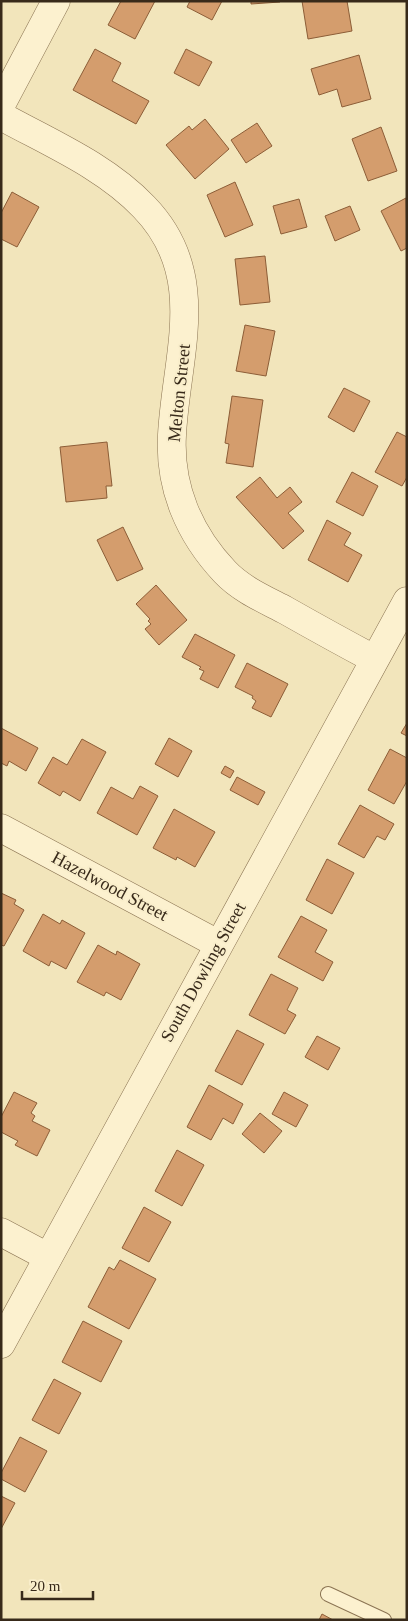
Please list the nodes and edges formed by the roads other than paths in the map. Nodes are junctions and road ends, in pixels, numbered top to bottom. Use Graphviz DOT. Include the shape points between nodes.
graph roads {
  1 [pos="56,1"];
  2 [pos="1,105"];
  3 [pos="1,116"];
  4 [pos="407,601"];
  5 [pos="374,659"];
  6 [pos="1,828"];
  7 [pos="218,944"];
  8 [pos="1,1232"];
  9 [pos="48,1257"];
  10 [pos="1,1344"];
  11 [pos="328,1594"];
  12 [pos="384,1620"];
  1 -- 2 [label="street"];
  3 -- 5 [label="street, Melton Street" via="107,174 145,208 169,245 182,281 186,315 172,435 172,462 182,508 202,545 226,573 247,590"];
  4 -- 5 [label="street, South Dowling Street"];
  5 -- 7 [label="street, South Dowling Street"];
  6 -- 7 [label="street, Hazelwood Street"];
  7 -- 9 [label="street, South Dowling Street"];
  8 -- 9 [label="street"];
  9 -- 10 [label="street, South Dowling Street"];
  11 -- 12 [label="lane"];
}
